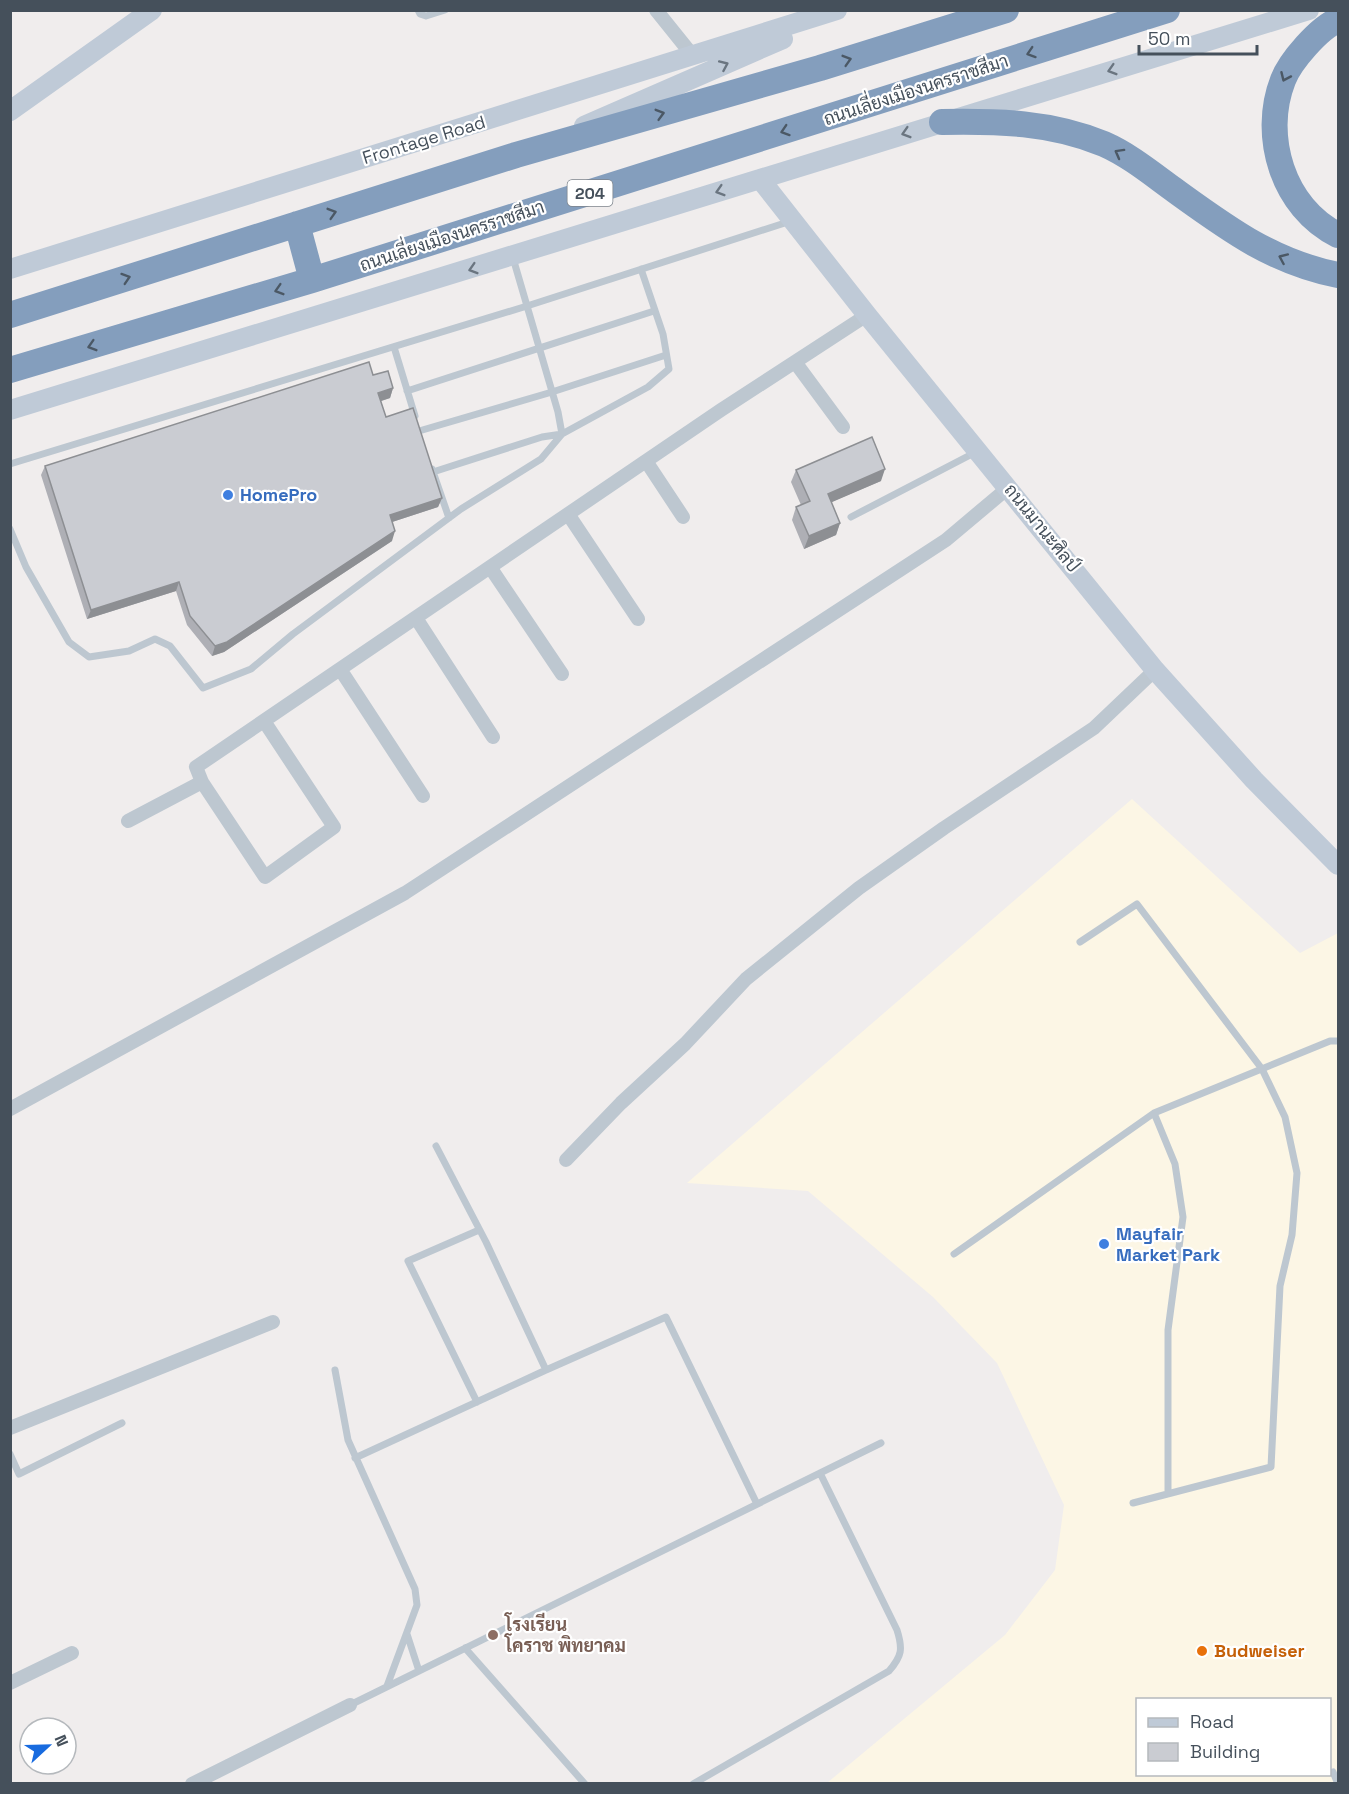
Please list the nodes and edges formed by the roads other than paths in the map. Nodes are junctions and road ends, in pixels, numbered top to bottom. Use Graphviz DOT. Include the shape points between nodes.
graph roads {
  1 [pos="152,10"];
  2 [pos="418,10"];
  3 [pos="445,10"];
  4 [pos="656,10"];
  5 [pos="837,10"];
  6 [pos="848,10"];
  7 [pos="1006,10"];
  8 [pos="1167,10"];
  9 [pos="1309,10"];
  10 [pos="1338,20"];
  11 [pos="693,56"];
  12 [pos="10,111"];
  13 [pos="942,122"];
  14 [pos="516,155"];
  15 [pos="760,179"];
  16 [pos="793,220"];
  17 [pos="297,224"];
  18 [pos="1338,235"];
  19 [pos="513,256"];
  20 [pos="10,269"];
  21 [pos="641,270"];
  22 [pos="1338,275"];
  23 [pos="312,280"];
  24 [pos="527,306"];
  25 [pos="654,311"];
  26 [pos="10,315"];
  27 [pos="867,315"];
  28 [pos="394,347"];
  29 [pos="539,349"];
  30 [pos="60,355"];
  31 [pos="666,355"];
  32 [pos="795,362"];
  33 [pos="10,370"];
  34 [pos="10,383"];
  35 [pos="407,391"];
  36 [pos="552,392"];
  37 [pos="10,410"];
  38 [pos="843,427"];
  39 [pos="419,431"];
  40 [pos="562,434"];
  41 [pos="423,442"];
  42 [pos="979,450"];
  43 [pos="646,461"];
  44 [pos="430,462"];
  45 [pos="10,464"];
  46 [pos="433,472"];
  47 [pos="1009,487"];
  48 [pos="568,514"];
  49 [pos="851,517"];
  50 [pos="449,518"];
  51 [pos="683,518"];
  52 [pos="10,529"];
  53 [pos="490,567"];
  54 [pos="416,618"];
  55 [pos="638,619"];
  56 [pos="340,669"];
  57 [pos="1155,670"];
  58 [pos="562,674"];
  59 [pos="264,721"];
  60 [pos="493,737"];
  61 [pos="202,782"];
  62 [pos="423,796"];
  63 [pos="128,821"];
  64 [pos="1338,865"];
  65 [pos="1080,942"];
  66 [pos="1338,1041"];
  67 [pos="1262,1069"];
  68 [pos="10,1109"];
  69 [pos="1154,1113"];
  70 [pos="436,1146"];
  71 [pos="566,1160"];
  72 [pos="479,1230"];
  73 [pos="954,1254"];
  74 [pos="273,1322"];
  75 [pos="335,1370"];
  76 [pos="546,1370"];
  77 [pos="477,1402"];
  78 [pos="122,1424"];
  79 [pos="10,1428"];
  80 [pos="881,1443"];
  81 [pos="10,1454"];
  82 [pos="356,1458"];
  83 [pos="820,1473"];
  84 [pos="1168,1494"];
  85 [pos="1133,1503"];
  86 [pos="757,1504"];
  87 [pos="407,1634"];
  88 [pos="465,1648"];
  89 [pos="72,1653"];
  90 [pos="419,1671"];
  91 [pos="10,1683"];
  92 [pos="387,1686"];
  93 [pos="350,1705"];
  94 [pos="1333,1772"];
  95 [pos="192,1784"];
  96 [pos="585,1784"];
  97 [pos="693,1784"];
  98 [pos="1338,1784"];
  1 -- 12 [label="main road"];
  2 -- 3 [label="lane" via="426,16"];
  4 -- 11 [label="street"];
  5 -- 11 [label="main road, Frontage Road"];
  14 -- 6 [label="main road, one-way"];
  14 -- 7 [label="highway, one-way"];
  8 -- 23 [label="highway, ถนนเลี่ยงเมืองนครราชสีมา / 204, one-way"];
  9 -- 13 [label="main road, one-way"];
  10 -- 18 [label="highway, one-way" via="1294,60 1283,79 1275,120 1280,162 1294,196"];
  11 -- 20 [label="main road, Frontage Road"];
  13 -- 15 [label="main road, one-way"];
  22 -- 13 [label="highway, one-way" via="1296,264 1267,251 1139,164 1091,139 1034,124"];
  17 -- 14 [label="highway, one-way"];
  15 -- 16 [label="main road, ถนนมานะศิลป์"];
  15 -- 19 [label="main road, one-way"];
  16 -- 21 [label="lane"];
  16 -- 27 [label="main road, ถนนมานะศิลป์"];
  17 -- 23 [label="highway"];
  26 -- 17 [label="highway, one-way"];
  19 -- 24 [label="lane"];
  19 -- 37 [label="main road, one-way"];
  21 -- 24 [label="lane"];
  21 -- 25 [label="lane"];
  23 -- 30 [label="highway, ถนนเลี่ยงเมืองนครราชสีมา / 204, one-way"];
  24 -- 28 [label="lane"];
  24 -- 29 [label="lane"];
  25 -- 29 [label="lane"];
  25 -- 31 [label="lane"];
  27 -- 32 [label="street"];
  27 -- 42 [label="main road, ถนนมานะศิลป์"];
  28 -- 35 [label="lane"];
  28 -- 45 [label="lane"];
  29 -- 35 [label="lane"];
  29 -- 36 [label="lane"];
  30 -- 33 [label="highway, ถนนเลี่ยงเมืองนครราชสีมา / 204"];
  30 -- 34 [label="highway"];
  31 -- 36 [label="lane"];
  31 -- 40 [label="lane" via="669,369 648,387"];
  32 -- 38 [label="street"];
  32 -- 43 [label="street"];
  35 -- 39 [label="lane"];
  36 -- 39 [label="lane"];
  36 -- 40 [label="lane"];
  39 -- 41 [label="lane"];
  40 -- 46 [label="lane"];
  40 -- 50 [label="lane" via="541,459"];
  42 -- 47 [label="main road, ถนนมานะศิลป์"];
  42 -- 49 [label="lane"];
  43 -- 48 [label="street"];
  43 -- 51 [label="street"];
  44 -- 46 [label="lane"];
  46 -- 50 [label="lane"];
  47 -- 57 [label="main road, ถนนมานะศิลป์"];
  47 -- 68 [label="street" via="946,540 405,893"];
  48 -- 53 [label="street"];
  48 -- 55 [label="street"];
  50 -- 52 [label="lane" via="250,669 203,688 170,646 155,639 129,651 89,657 69,642 26,567"];
  53 -- 54 [label="street"];
  53 -- 58 [label="street"];
  54 -- 56 [label="street"];
  54 -- 60 [label="street"];
  56 -- 59 [label="street"];
  56 -- 62 [label="street"];
  57 -- 64 [label="main road, ถนนมานะศิลป์" via="1254,780"];
  57 -- 71 [label="street" via="1094,728 859,888 746,979"];
  59 -- 61 [label="street" via="196,767"];
  59 -- 61 [label="street" via="334,828 265,877"];
  61 -- 63 [label="street"];
  65 -- 67 [label="lane" via="1137,904"];
  66 -- 67 [label="lane"];
  67 -- 69 [label="lane"];
  67 -- 84 [label="lane" via="1285,1117 1298,1173 1292,1235 1280,1286 1271,1467"];
  69 -- 73 [label="lane"];
  69 -- 84 [label="lane" via="1175,1164 1183,1217 1168,1330"];
  70 -- 72 [label="lane"];
  72 -- 76 [label="lane"];
  72 -- 77 [label="lane" via="408,1261"];
  74 -- 79 [label="street"];
  75 -- 82 [label="lane" via="344,1427"];
  76 -- 77 [label="lane"];
  76 -- 86 [label="lane" via="666,1317"];
  77 -- 82 [label="lane"];
  78 -- 81 [label="lane" via="20,1474"];
  80 -- 83 [label="lane"];
  82 -- 87 [label="lane" via="415,1589 417,1605"];
  83 -- 86 [label="lane"];
  83 -- 97 [label="lane" via="897,1630 901,1644 899,1660 889,1671"];
  84 -- 85 [label="lane"];
  86 -- 88 [label="lane"];
  87 -- 90 [label="lane"];
  87 -- 92 [label="lane"];
  88 -- 90 [label="lane"];
  88 -- 96 [label="lane"];
  89 -- 91 [label="street"];
  90 -- 92 [label="lane"];
  92 -- 93 [label="lane"];
  93 -- 95 [label="street"];
  94 -- 98 [label="lane"];
}
